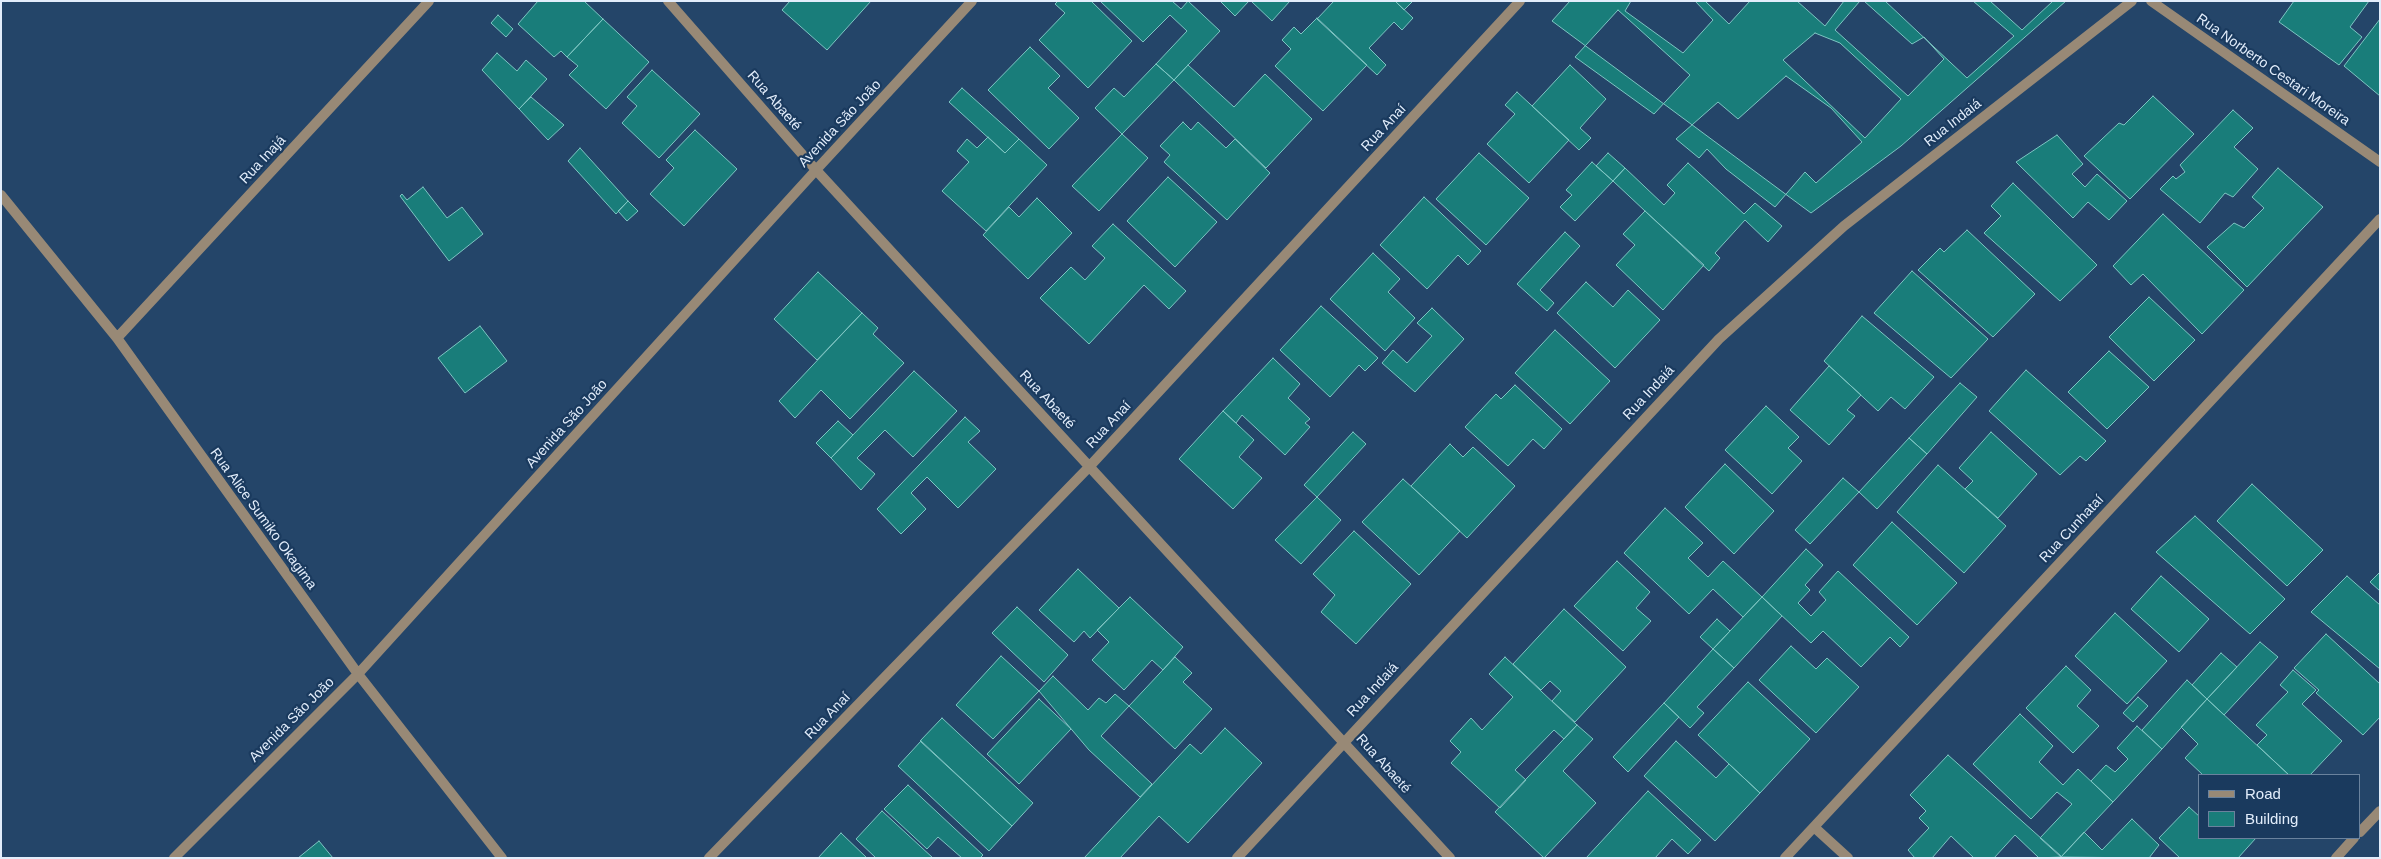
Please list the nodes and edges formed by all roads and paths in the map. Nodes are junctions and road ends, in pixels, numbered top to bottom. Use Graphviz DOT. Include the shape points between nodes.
graph roads {
  1 [pos="429,1"];
  2 [pos="668,1"];
  3 [pos="972,1"];
  4 [pos="1520,1"];
  5 [pos="2132,1"];
  6 [pos="2151,1"];
  7 [pos="2380,162"];
  8 [pos="816,170"];
  9 [pos="1,195"];
  10 [pos="2380,219"];
  11 [pos="117,338"];
  12 [pos="1089,466"];
  13 [pos="358,674"];
  14 [pos="1344,741"];
  15 [pos="2380,811"];
  16 [pos="1814,827"];
  17 [pos="2361,831"];
  18 [pos="2353,839"];
  19 [pos="174,858"];
  20 [pos="502,858"];
  21 [pos="709,858"];
  22 [pos="1236,858"];
  23 [pos="1450,858"];
  24 [pos="1785,858"];
  25 [pos="1848,858"];
  26 [pos="2336,858"];
  1 -- 11 [label="street, Rua Inajá"];
  2 -- 8 [label="street, Rua Abaeté"];
  3 -- 8 [label="street, Avenida São João"];
  4 -- 12 [label="street, Rua Anaí"];
  5 -- 14 [label="street, Rua Indaiá" via="1844,226 1718,338"];
  6 -- 7 [label="street, Rua Norberto Cestari Moreira"];
  8 -- 12 [label="street, Rua Abaeté"];
  8 -- 13 [label="street, Avenida São João"];
  9 -- 11 [label="street, Rua Alice Sumiko Okagima"];
  10 -- 16 [label="street, Rua Cunhataí"];
  11 -- 13 [label="street, Rua Alice Sumiko Okagima"];
  12 -- 14 [label="street, Rua Abaeté"];
  12 -- 21 [label="street, Rua Anaí"];
  13 -- 19 [label="street, Avenida São João"];
  13 -- 20 [label="street, Rua Alice Sumiko Okagima"];
  14 -- 22 [label="street, Rua Indaiá"];
  14 -- 23 [label="street, Rua Abaeté"];
  15 -- 17 [label="street"];
  16 -- 24 [label="street, Rua Cunhataí"];
  16 -- 25 [label="street"];
  18 -- 26 [label="street"];
}
